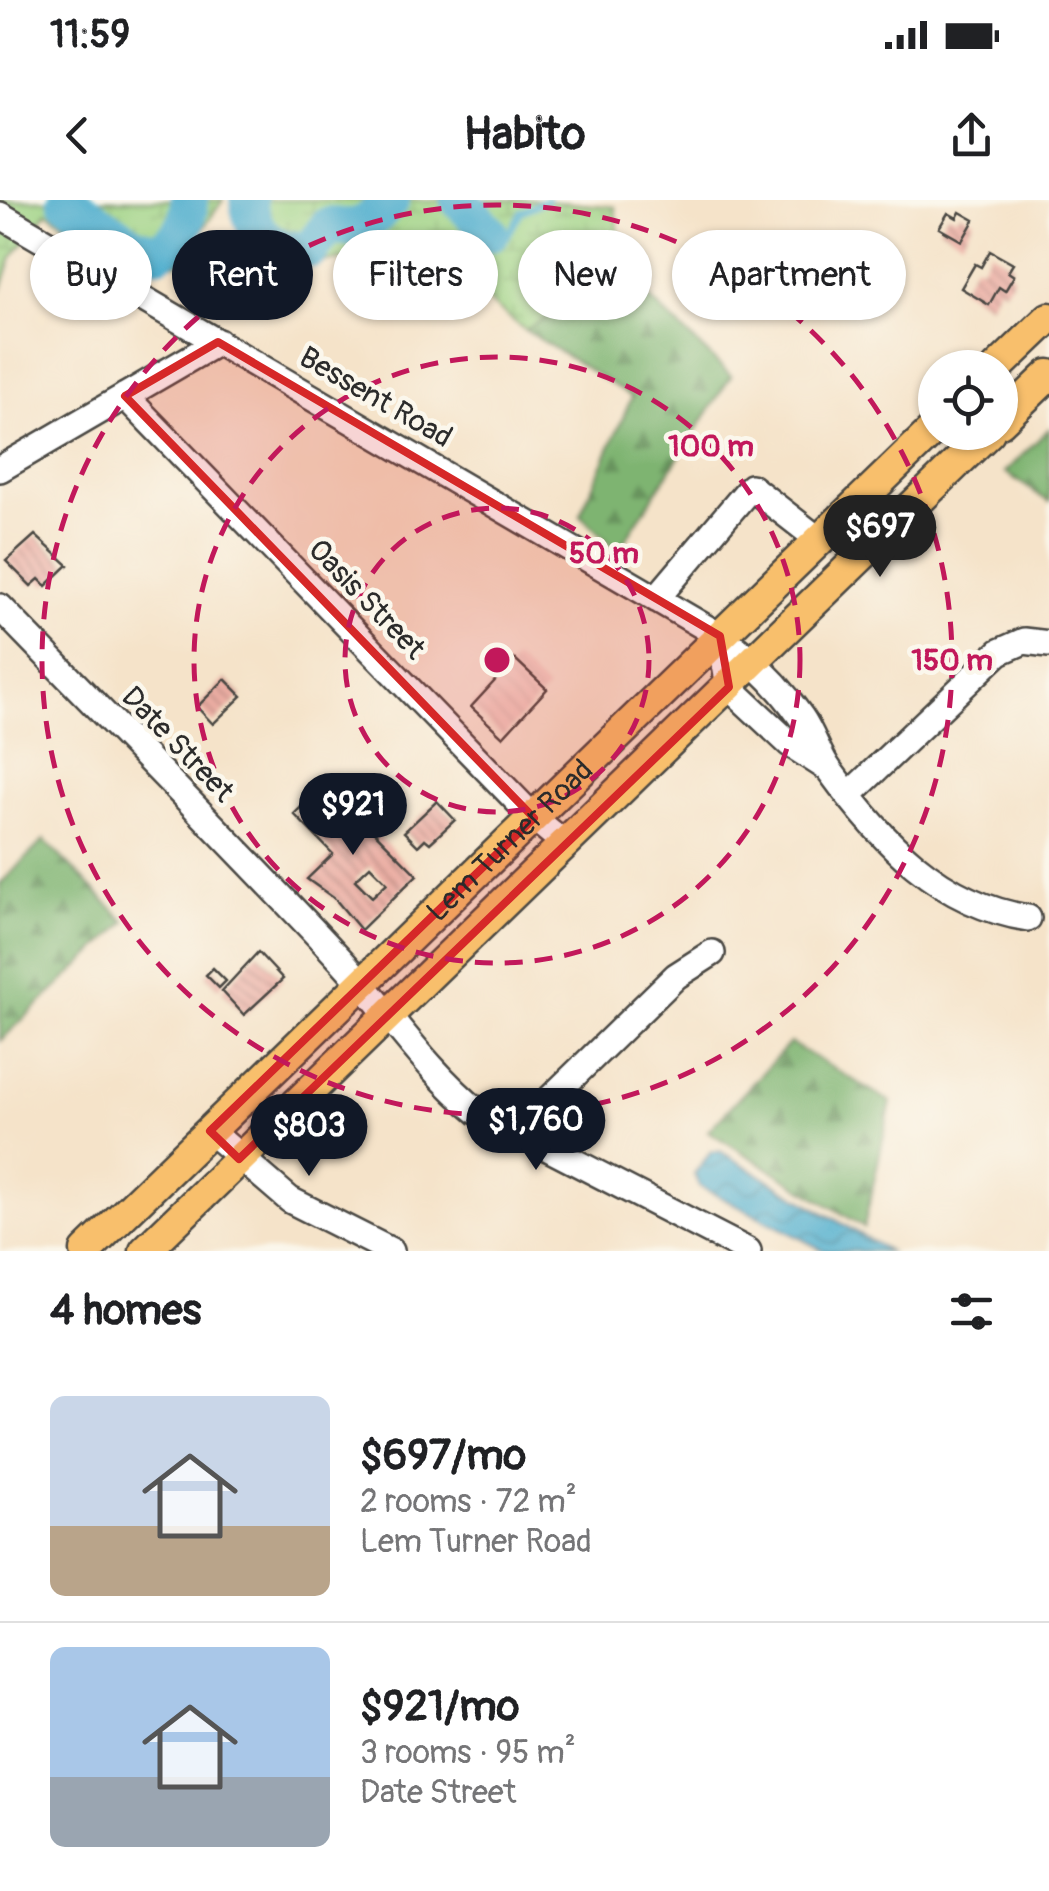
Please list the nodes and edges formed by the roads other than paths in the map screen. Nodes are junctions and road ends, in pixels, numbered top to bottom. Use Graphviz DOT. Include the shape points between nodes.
graph roads {
  1 [pos="0,215"];
  2 [pos="1049,318"];
  3 [pos="218,342"];
  4 [pos="1022,344"];
  5 [pos="1016,350"];
  6 [pos="1049,372"];
  7 [pos="125,396"];
  8 [pos="1018,404"];
  9 [pos="918,444"];
  10 [pos="970,450"];
  11 [pos="0,469"];
  12 [pos="819,540"];
  13 [pos="656,599"];
  14 [pos="0,607"];
  15 [pos="720,636"];
  16 [pos="1049,644"];
  17 [pos="754,660"];
  18 [pos="728,686"];
  19 [pos="828,768"];
  20 [pos="850,795"];
  21 [pos="534,818"];
  22 [pos="565,844"];
  23 [pos="1028,918"];
  24 [pos="712,953"];
  25 [pos="361,984"];
  26 [pos="386,1018"];
  27 [pos="210,1131"];
  28 [pos="516,1132"];
  29 [pos="240,1159"];
  30 [pos="86,1251"];
  31 [pos="145,1251"];
  32 [pos="390,1251"];
  33 [pos="748,1251"];
  1 -- 3 [label="street, Bessent Road"];
  2 -- 4 [label="main road"];
  3 -- 7 [label="street"];
  3 -- 13 [label="street, Bessent Road"];
  4 -- 5 [label="main road"];
  4 -- 6 [label="main road"];
  6 -- 8 [label="main road"];
  7 -- 11 [label="street"];
  7 -- 21 [label="street, Oasis Street"];
  9 -- 12 [label="main road, Lem Turner Road"];
  10 -- 17 [label="main road, Lem Turner Road"];
  12 -- 13 [label="street" via="751,487"];
  12 -- 15 [label="main road, Lem Turner Road"];
  13 -- 15 [label="street, Bessent Road"];
  14 -- 25 [label="street, Date Street"];
  15 -- 17 [label="street, Bessent Road"];
  15 -- 18 [label="street"];
  15 -- 21 [label="main road, Lem Turner Road"];
  16 -- 20 [label="street" via="1024,641 999,652"];
  17 -- 18 [label="main road, Lem Turner Road"];
  17 -- 19 [label="street, Bessent Road" via="802,718"];
  18 -- 19 [label="street, Bessent Road" via="790,744"];
  18 -- 22 [label="main road, Lem Turner Road"];
  19 -- 20 [label="street, Bessent Road"];
  20 -- 23 [label="street, Bessent Road" via="916,868 988,912"];
  21 -- 22 [label="street, Oasis Street"];
  21 -- 25 [label="main road, Lem Turner Road"];
  22 -- 26 [label="main road, Lem Turner Road"];
  24 -- 28 [label="street" via="676,976"];
  25 -- 26 [label="street, Date Street"];
  25 -- 27 [label="main road, Lem Turner Road"];
  26 -- 28 [label="street, Date Street" via="460,1098"];
  26 -- 29 [label="main road, Lem Turner Road"];
  27 -- 29 [label="street"];
  27 -- 30 [label="main road, Lem Turner Road"];
  28 -- 33 [label="street, Date Street"];
  29 -- 31 [label="main road, Lem Turner Road"];
  29 -- 32 [label="street" via="290,1200"];
}
